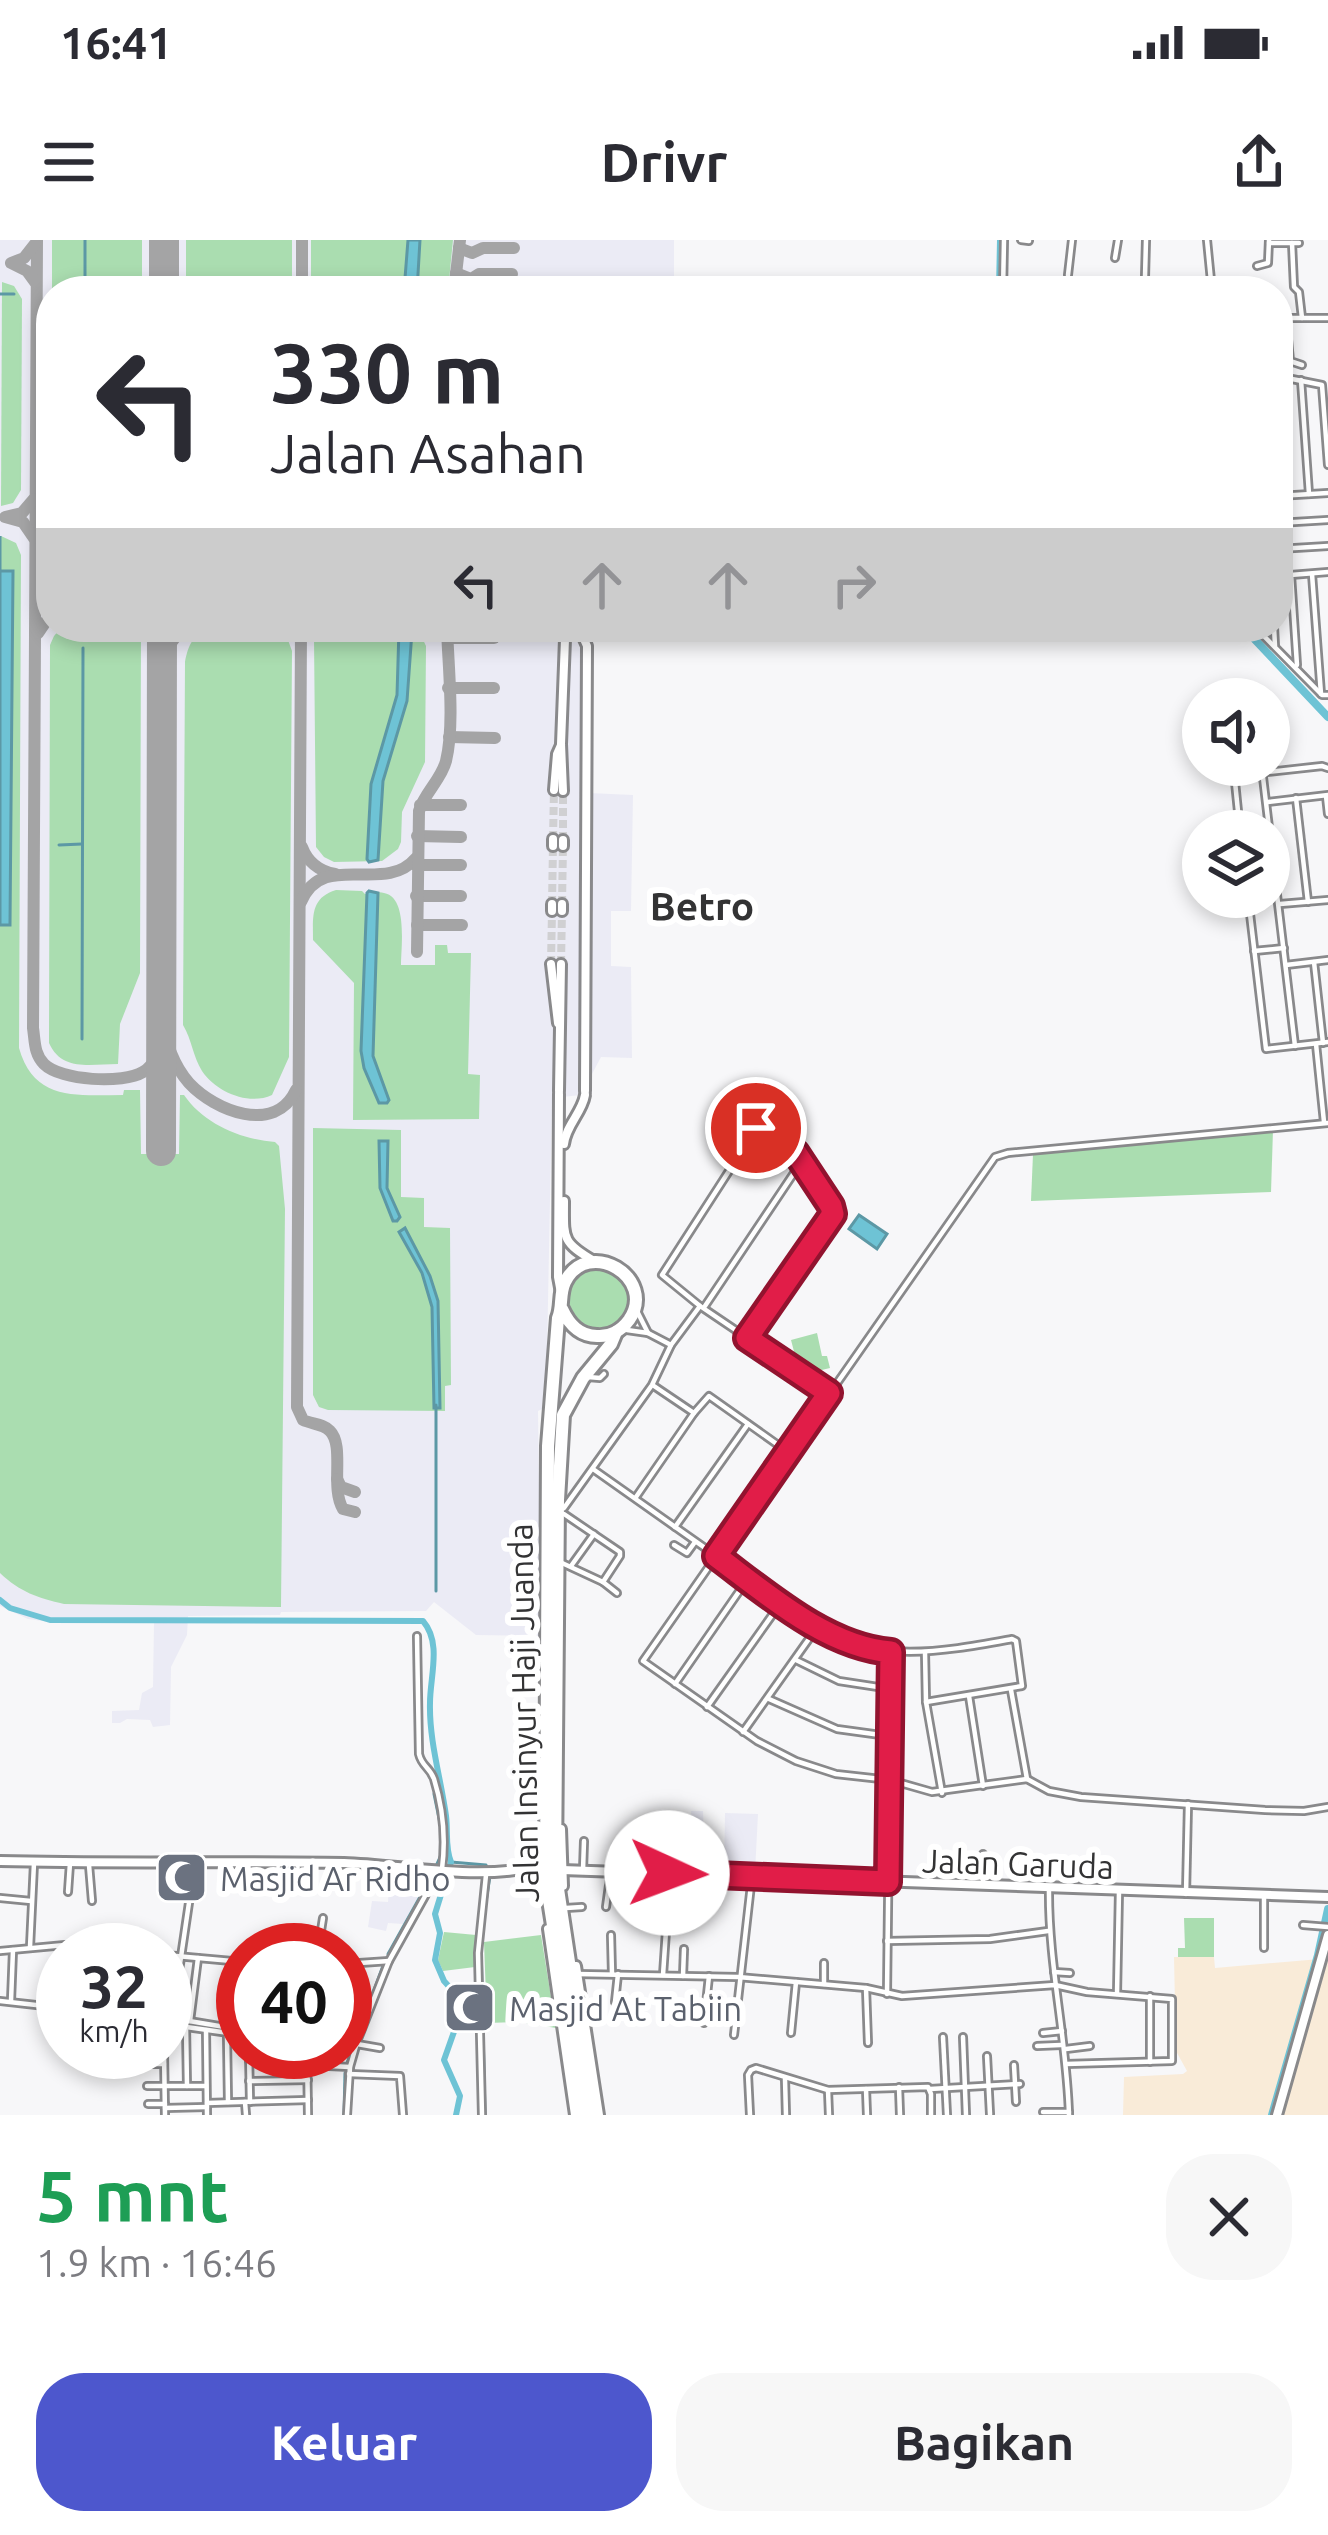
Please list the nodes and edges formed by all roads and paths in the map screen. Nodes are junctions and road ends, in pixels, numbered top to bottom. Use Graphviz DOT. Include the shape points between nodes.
graph roads {
  1 [pos="1004,240"];
  2 [pos="1072,240"];
  3 [pos="1118,240"];
  4 [pos="1146,240"];
  5 [pos="1208,240"];
  6 [pos="1269,241"];
  7 [pos="1115,258"];
  8 [pos="1257,266"];
  9 [pos="1068,275"];
  10 [pos="1003,276"];
  11 [pos="1145,276"];
  12 [pos="1211,276"];
  13 [pos="1293,318"];
  14 [pos="1302,318"];
  15 [pos="1328,318"];
  16 [pos="1293,363"];
  17 [pos="1302,365"];
  18 [pos="1293,379"];
  19 [pos="1301,380"];
  20 [pos="1328,464"];
  21 [pos="1328,493"];
  22 [pos="1309,494"];
  23 [pos="1293,495"];
  24 [pos="1328,520"];
  25 [pos="1293,522"];
  26 [pos="1328,546"];
  27 [pos="1293,548"];
  28 [pos="1328,572"];
  29 [pos="1312,574"];
  30 [pos="1293,575"];
  31 [pos="1293,606"];
  32 [pos="565,642"];
  33 [pos="585,642"];
  34 [pos="1271,642"];
  35 [pos="1275,642"];
  36 [pos="1275,646"];
  37 [pos="1297,669"];
  38 [pos="1324,694"];
  39 [pos="1328,768"];
  40 [pos="1290,769"];
  41 [pos="1265,786"];
  42 [pos="558,790"];
  43 [pos="1327,795"];
  44 [pos="1296,798"];
  45 [pos="1267,802"];
  46 [pos="1268,810"];
  47 [pos="1328,814"];
  48 [pos="1328,899"];
  49 [pos="1308,902"];
  50 [pos="1290,903"];
  51 [pos="1250,918"];
  52 [pos="1281,918"];
  53 [pos="1284,948"];
  54 [pos="1254,951"];
  55 [pos="1328,960"];
  56 [pos="1314,962"];
  57 [pos="556,964"];
  58 [pos="1286,965"];
  59 [pos="1322,1043"];
  60 [pos="1295,1046"];
  61 [pos="1328,1058"];
  62 [pos="1317,1059"];
  63 [pos="1324,1092"];
  64 [pos="1326,1123"];
  65 [pos="802,1161"];
  66 [pos="596,1262"];
  67 [pos="562,1302"];
  68 [pos="702,1307"];
  69 [pos="634,1309"];
  70 [pos="618,1331"];
  71 [pos="648,1333"];
  72 [pos="747,1338"];
  73 [pos="671,1345"];
  74 [pos="604,1374"];
  75 [pos="583,1378"];
  76 [pos="652,1385"];
  77 [pos="829,1393"];
  78 [pos="694,1413"];
  79 [pos="748,1424"];
  80 [pos="788,1453"];
  81 [pos="593,1469"];
  82 [pos="635,1498"];
  83 [pos="558,1514"];
  84 [pos="675,1527"];
  85 [pos="594,1534"];
  86 [pos="695,1542"];
  87 [pos="674,1546"];
  88 [pos="714,1559"];
  89 [pos="567,1564"];
  90 [pos="747,1580"];
  91 [pos="603,1582"];
  92 [pos="616,1593"];
  93 [pos="781,1602"];
  94 [pos="817,1628"];
  95 [pos="417,1636"];
  96 [pos="891,1652"];
  97 [pos="925,1652"];
  98 [pos="796,1660"];
  99 [pos="675,1684"];
  100 [pos="891,1689"];
  101 [pos="1011,1689"];
  102 [pos="969,1696"];
  103 [pos="769,1699"];
  104 [pos="926,1702"];
  105 [pos="706,1707"];
  106 [pos="743,1732"];
  107 [pos="890,1736"];
  108 [pos="551,1738"];
  109 [pos="1027,1779"];
  110 [pos="890,1780"];
  111 [pos="983,1786"];
  112 [pos="942,1793"];
  113 [pos="1188,1804"];
  114 [pos="1328,1807"];
  115 [pos="557,1825"];
  116 [pos="584,1841"];
  117 [pos="983,1854"];
  118 [pos="0,1861"];
  119 [pos="34,1862"];
  120 [pos="195,1862"];
  121 [pos="70,1863"];
  122 [pos="88,1863"];
  123 [pos="546,1863"];
  124 [pos="442,1870"];
  125 [pos="562,1870"];
  126 [pos="583,1870"];
  127 [pos="487,1871"];
  128 [pos="610,1871"];
  129 [pos="667,1873"];
  130 [pos="752,1876"];
  131 [pos="535,1877"];
  132 [pos="888,1882"];
  133 [pos="983,1885"];
  134 [pos="1049,1888"];
  135 [pos="68,1892"];
  136 [pos="1119,1892"];
  137 [pos="1186,1894"];
  138 [pos="1264,1896"];
  139 [pos="1326,1897"];
  140 [pos="0,1898"];
  141 [pos="31,1901"];
  142 [pos="92,1901"];
  143 [pos="563,1904"];
  144 [pos="582,1907"];
  145 [pos="606,1907"];
  146 [pos="663,1910"];
  147 [pos="323,1918"];
  148 [pos="185,1923"];
  149 [pos="322,1923"];
  150 [pos="1303,1925"];
  151 [pos="548,1929"];
  152 [pos="1326,1929"];
  153 [pos="1050,1930"];
  154 [pos="666,1931"];
  155 [pos="611,1934"];
  156 [pos="886,1941"];
  157 [pos="30,1947"];
  158 [pos="36,1947"];
  159 [pos="1264,1948"];
  160 [pos="684,1949"];
  161 [pos="13,1950"];
  162 [pos="0,1951"];
  163 [pos="192,1957"];
  164 [pos="198,1958"];
  165 [pos="216,1960"];
  166 [pos="389,1961"];
  167 [pos="372,1962"];
  168 [pos="824,1963"];
  169 [pos="1054,1972"];
  170 [pos="1070,1973"];
  171 [pos="577,1974"];
  172 [pos="615,1974"];
  173 [pos="663,1975"];
  174 [pos="682,1976"];
  175 [pos="709,1976"];
  176 [pos="739,1977"];
  177 [pos="796,1982"];
  178 [pos="824,1984"];
  179 [pos="1055,1985"];
  180 [pos="866,1988"];
  181 [pos="887,1994"];
  182 [pos="1118,1994"];
  183 [pos="1150,1996"];
  184 [pos="192,1998"];
  185 [pos="0,2000"];
  186 [pos="570,2000"];
  187 [pos="11,2001"];
  188 [pos="615,2002"];
  189 [pos="36,2004"];
  190 [pos="372,2005"];
  191 [pos="704,2023"];
  192 [pos="192,2026"];
  193 [pos="206,2030"];
  194 [pos="216,2031"];
  195 [pos="1062,2031"];
  196 [pos="1043,2032"];
  197 [pos="791,2033"];
  198 [pos="734,2035"];
  199 [pos="963,2037"];
  200 [pos="943,2038"];
  201 [pos="868,2043"];
  202 [pos="1037,2046"];
  203 [pos="1090,2046"];
  204 [pos="372,2047"];
  205 [pos="1064,2047"];
  206 [pos="380,2048"];
  207 [pos="987,2056"];
  208 [pos="1150,2062"];
  209 [pos="588,2064"];
  210 [pos="1066,2064"];
  211 [pos="1014,2066"];
  212 [pos="372,2073"];
  213 [pos="785,2077"];
  214 [pos="165,2079"];
  215 [pos="187,2079"];
  216 [pos="228,2079"];
  217 [pos="349,2079"];
  218 [pos="308,2080"];
  219 [pos="249,2081"];
  220 [pos="1018,2085"];
  221 [pos="148,2086"];
  222 [pos="165,2086"];
  223 [pos="187,2086"];
  224 [pos="206,2086"];
  225 [pos="988,2086"];
  226 [pos="899,2087"];
  227 [pos="965,2087"];
  228 [pos="946,2088"];
  229 [pos="931,2089"];
  230 [pos="828,2090"];
  231 [pos="866,2090"];
  232 [pos="308,2099"];
  233 [pos="228,2102"];
  234 [pos="248,2102"];
  235 [pos="1016,2102"];
  236 [pos="148,2104"];
  237 [pos="207,2108"];
  238 [pos="165,2109"];
  239 [pos="1043,2112"];
  240 [pos="990,2114"];
  241 [pos="1069,2114"];
  242 [pos="246,2115"];
  243 [pos="308,2115"];
  244 [pos="347,2115"];
  245 [pos="403,2115"];
  246 [pos="482,2115"];
  247 [pos="587,2115"];
  248 [pos="750,2115"];
  249 [pos="786,2115"];
  250 [pos="829,2115"];
  251 [pos="867,2115"];
  252 [pos="900,2115"];
  253 [pos="931,2115"];
  254 [pos="947,2115"];
  255 [pos="966,2115"];
  256 [pos="1277,2115"];
  1 -- 10 [label="street"];
  2 -- 9 [label="street"];
  3 -- 7 [label="street"];
  4 -- 11 [label="street"];
  5 -- 12 [label="street"];
  6 -- 8 [label="street" via="1268,263"];
  6 -- 14 [label="street" via="1295,243"];
  13 -- 14 [label="street"];
  14 -- 15 [label="street"];
  16 -- 17 [label="street"];
  18 -- 19 [label="street"];
  19 -- 20 [label="street" via="1322,387"];
  19 -- 22 [label="street"];
  21 -- 22 [label="street"];
  22 -- 23 [label="street"];
  24 -- 25 [label="street"];
  26 -- 27 [label="street"];
  28 -- 29 [label="street"];
  29 -- 30 [label="street"];
  29 -- 38 [label="street"];
  31 -- 37 [label="street"];
  32 -- 42 [label="street"];
  33 -- 66 [label="street" via="585,1093 564,1142 564,1235"];
  34 -- 36 [label="street"];
  35 -- 36 [label="street"];
  36 -- 37 [label="street"];
  37 -- 38 [label="street"];
  39 -- 40 [label="street"];
  41 -- 45 [label="street"];
  43 -- 44 [label="street"];
  43 -- 47 [label="street"];
  44 -- 45 [label="street"];
  44 -- 49 [label="street"];
  45 -- 46 [label="street"];
  48 -- 49 [label="street"];
  49 -- 50 [label="street"];
  51 -- 54 [label="street"];
  52 -- 53 [label="street"];
  53 -- 54 [label="street"];
  53 -- 58 [label="street"];
  54 -- 60 [label="street" via="1264,1046"];
  55 -- 56 [label="street"];
  56 -- 58 [label="street"];
  56 -- 59 [label="street"];
  57 -- 67 [label="street"];
  58 -- 60 [label="street"];
  59 -- 60 [label="street"];
  59 -- 62 [label="street"];
  61 -- 62 [label="street"];
  62 -- 63 [label="street"];
  63 -- 64 [label="street"];
  64 -- 77 [label="street" via="998,1155"];
  65 -- 68 [label="street"];
  65 -- 68 [label="street" via="756,1128 662,1271"];
  65 -- 72 [label="street" via="832,1216"];
  66 -- 67 [label="highway" via="572,1272"];
  66 -- 69 [label="highway" via="629,1278"];
  67 -- 70 [label="highway" via="583,1334"];
  67 -- 83 [label="highway, Jalan Insinyur Haji Juanda" via="549,1415"];
  68 -- 72 [label="street"];
  68 -- 73 [label="street"];
  69 -- 70 [label="highway"];
  69 -- 71 [label="street"];
  70 -- 71 [label="street"];
  70 -- 75 [label="highway, Jalan Insinyur Haji Juanda"];
  71 -- 73 [label="street"];
  72 -- 77 [label="street"];
  73 -- 76 [label="street"];
  74 -- 75 [label="street"];
  75 -- 83 [label="highway, Jalan Insinyur Haji Juanda" via="563,1415"];
  76 -- 78 [label="street"];
  76 -- 81 [label="street"];
  77 -- 80 [label="street"];
  78 -- 79 [label="street" via="709,1396"];
  78 -- 82 [label="street"];
  79 -- 80 [label="street"];
  79 -- 84 [label="street"];
  80 -- 88 [label="street"];
  81 -- 82 [label="street"];
  81 -- 83 [label="street"];
  82 -- 84 [label="street"];
  83 -- 85 [label="street"];
  83 -- 89 [label="street, Jalan Insinyur Haji Juanda"];
  83 -- 108 [label="highway, Jalan Insinyur Haji Juanda"];
  84 -- 86 [label="street"];
  85 -- 89 [label="street"];
  85 -- 91 [label="street" via="620,1553"];
  86 -- 87 [label="street" via="687,1552"];
  86 -- 88 [label="street"];
  88 -- 90 [label="street"];
  88 -- 99 [label="street" via="643,1661"];
  89 -- 91 [label="street"];
  89 -- 115 [label="street, Jalan Insinyur Haji Juanda"];
  90 -- 93 [label="street"];
  90 -- 99 [label="street"];
  91 -- 92 [label="street"];
  93 -- 94 [label="street"];
  93 -- 105 [label="street"];
  94 -- 96 [label="street"];
  94 -- 98 [label="street"];
  95 -- 124 [label="street" via="420,1762 436,1791"];
  96 -- 97 [label="street"];
  96 -- 100 [label="street"];
  97 -- 101 [label="street" via="1015,1639 1023,1683"];
  97 -- 104 [label="street"];
  98 -- 100 [label="street" via="839,1681"];
  98 -- 103 [label="street"];
  99 -- 105 [label="street"];
  100 -- 107 [label="street"];
  101 -- 102 [label="street"];
  101 -- 109 [label="street"];
  102 -- 104 [label="street"];
  102 -- 111 [label="street"];
  103 -- 106 [label="street"];
  103 -- 107 [label="street" via="837,1729"];
  104 -- 112 [label="street"];
  105 -- 106 [label="street"];
  106 -- 110 [label="street" via="812,1766"];
  107 -- 110 [label="street"];
  108 -- 115 [label="highway, Jalan Insinyur Haji Juanda"];
  108 -- 123 [label="highway, Jalan Insinyur Haji Juanda"];
  109 -- 111 [label="street"];
  109 -- 113 [label="street" via="1055,1793"];
  110 -- 112 [label="street"];
  110 -- 132 [label="street"];
  111 -- 112 [label="street"];
  113 -- 114 [label="street"];
  113 -- 137 [label="street"];
  115 -- 125 [label="street, Jalan Insinyur Haji Juanda"];
  115 -- 143 [label="highway, Jalan Insinyur Haji Juanda"];
  116 -- 126 [label="street"];
  117 -- 133 [label="street"];
  118 -- 119 [label="street"];
  119 -- 121 [label="street"];
  119 -- 141 [label="street"];
  120 -- 122 [label="street"];
  120 -- 124 [label="street"];
  120 -- 148 [label="street"];
  121 -- 122 [label="street"];
  121 -- 135 [label="street"];
  122 -- 142 [label="street"];
  123 -- 131 [label="highway, Jalan Insinyur Haji Juanda"];
  123 -- 131 [label="street"];
  124 -- 127 [label="street"];
  124 -- 166 [label="street"];
  125 -- 126 [label="street, Jalan Garuda"];
  125 -- 143 [label="street, Jalan Insinyur Haji Juanda"];
  126 -- 128 [label="street, Jalan Garuda"];
  127 -- 131 [label="street"];
  127 -- 246 [label="street" via="478,1953"];
  128 -- 129 [label="street, Jalan Garuda"];
  128 -- 145 [label="street"];
  129 -- 130 [label="street, Jalan Garuda"];
  129 -- 146 [label="street"];
  130 -- 132 [label="street, Jalan Garuda"];
  130 -- 176 [label="street"];
  131 -- 186 [label="highway, Jalan Insinyur Haji Juanda"];
  132 -- 133 [label="street, Jalan Garuda"];
  132 -- 156 [label="street"];
  133 -- 134 [label="street, Jalan Garuda"];
  134 -- 136 [label="street, Jalan Garuda"];
  134 -- 153 [label="street"];
  136 -- 137 [label="street, Jalan Garuda"];
  136 -- 182 [label="street"];
  137 -- 138 [label="street, Jalan Garuda"];
  138 -- 139 [label="street, Jalan Garuda"];
  138 -- 159 [label="street"];
  140 -- 141 [label="street"];
  141 -- 157 [label="street"];
  143 -- 144 [label="street"];
  143 -- 171 [label="street, Jalan Insinyur Haji Juanda"];
  143 -- 186 [label="highway, Jalan Insinyur Haji Juanda"];
  147 -- 149 [label="street"];
  150 -- 152 [label="street"];
  151 -- 247 [label="street, Jalan Insinyur Haji Juanda"];
  152 -- 256 [label="street"];
  153 -- 156 [label="street"];
  153 -- 169 [label="street"];
  154 -- 173 [label="street"];
  155 -- 172 [label="street"];
  156 -- 181 [label="street"];
  157 -- 158 [label="street"];
  157 -- 161 [label="street"];
  160 -- 174 [label="street"];
  161 -- 162 [label="street"];
  161 -- 187 [label="street"];
  163 -- 164 [label="street"];
  164 -- 165 [label="street"];
  164 -- 184 [label="street"];
  166 -- 167 [label="street"];
  166 -- 190 [label="street"];
  168 -- 178 [label="street"];
  169 -- 170 [label="street"];
  169 -- 179 [label="street"];
  171 -- 172 [label="street"];
  171 -- 209 [label="street, Jalan Insinyur Haji Juanda"];
  172 -- 173 [label="street"];
  172 -- 188 [label="street"];
  173 -- 174 [label="street"];
  174 -- 175 [label="street"];
  175 -- 176 [label="street"];
  175 -- 191 [label="street"];
  176 -- 177 [label="street"];
  176 -- 198 [label="street"];
  177 -- 178 [label="street"];
  177 -- 197 [label="street"];
  178 -- 180 [label="street"];
  179 -- 181 [label="street"];
  179 -- 182 [label="street"];
  179 -- 195 [label="street"];
  180 -- 181 [label="street"];
  180 -- 201 [label="street"];
  182 -- 183 [label="street"];
  183 -- 208 [label="street"];
  183 -- 208 [label="street" via="1173,2001 1174,2059"];
  185 -- 187 [label="street"];
  186 -- 209 [label="highway, Jalan Insinyur Haji Juanda"];
  186 -- 247 [label="highway, Jalan Insinyur Haji Juanda"];
  187 -- 189 [label="street"];
  192 -- 193 [label="street"];
  193 -- 194 [label="street"];
  193 -- 224 [label="street"];
  195 -- 196 [label="street"];
  195 -- 205 [label="street"];
  199 -- 227 [label="street"];
  200 -- 228 [label="street"];
  202 -- 205 [label="street"];
  203 -- 205 [label="street"];
  204 -- 206 [label="street"];
  205 -- 210 [label="street"];
  207 -- 225 [label="street"];
  208 -- 210 [label="street"];
  209 -- 247 [label="highway, Jalan Insinyur Haji Juanda"];
  210 -- 241 [label="street"];
  211 -- 220 [label="street"];
  212 -- 245 [label="street" via="400,2076"];
  213 -- 230 [label="street"];
  213 -- 248 [label="street" via="751,2070"];
  213 -- 249 [label="street"];
  214 -- 222 [label="street"];
  215 -- 223 [label="street"];
  216 -- 233 [label="street"];
  217 -- 244 [label="street"];
  218 -- 219 [label="street"];
  218 -- 232 [label="street"];
  219 -- 234 [label="street"];
  220 -- 225 [label="street"];
  220 -- 235 [label="street"];
  221 -- 222 [label="street"];
  222 -- 223 [label="street"];
  222 -- 238 [label="street"];
  223 -- 224 [label="street"];
  224 -- 237 [label="street"];
  225 -- 227 [label="street"];
  225 -- 240 [label="street"];
  226 -- 229 [label="street"];
  226 -- 231 [label="street"];
  226 -- 252 [label="street"];
  227 -- 228 [label="street"];
  227 -- 255 [label="street"];
  228 -- 229 [label="street"];
  228 -- 254 [label="street"];
  229 -- 253 [label="street"];
  230 -- 231 [label="street"];
  230 -- 250 [label="street"];
  231 -- 251 [label="street"];
  232 -- 234 [label="street"];
  232 -- 243 [label="street"];
  233 -- 234 [label="street"];
  233 -- 237 [label="street"];
  234 -- 242 [label="street"];
  236 -- 238 [label="street"];
  237 -- 238 [label="street"];
  239 -- 241 [label="street"];
}
